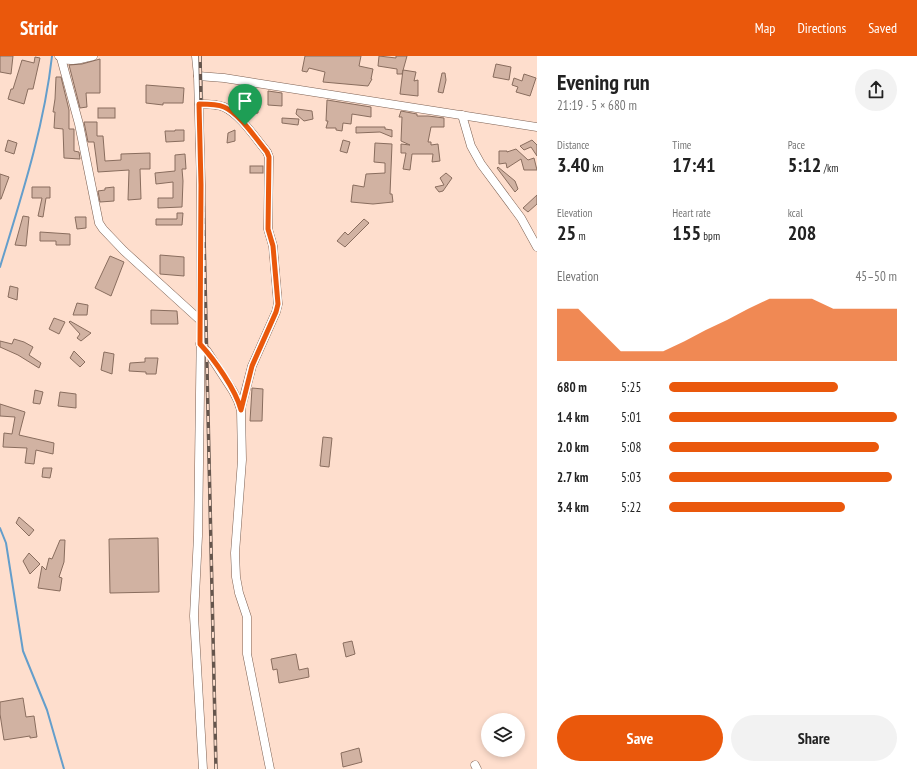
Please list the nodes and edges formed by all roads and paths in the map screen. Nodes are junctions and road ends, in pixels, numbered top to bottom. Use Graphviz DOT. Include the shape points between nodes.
graph roads {
  1 [pos="93,56"];
  2 [pos="196,56"];
  3 [pos="60,57"];
  4 [pos="198,76"];
  5 [pos="199,104"];
  6 [pos="462,115"];
  7 [pos="537,127"];
  8 [pos="537,247"];
  9 [pos="201,322"];
  10 [pos="200,344"];
  11 [pos="241,410"];
  12 [pos="202,769"];
  13 [pos="270,769"];
  1 -- 3 [label="street" via="67,60"];
  2 -- 4 [label="street"];
  3 -- 9 [label="street" via="79,124 103,229 124,252"];
  4 -- 5 [label="street"];
  4 -- 6 [label="street"];
  5 -- 9 [label="street"];
  5 -- 11 [label="street" via="218,105 231,111 269,157 268,229 273,246 278,304 252,366"];
  6 -- 7 [label="street"];
  6 -- 8 [label="street" via="471,146 481,164 521,218"];
  9 -- 10 [label="street"];
  10 -- 11 [label="street" via="233,390"];
  10 -- 12 [label="street" via="198,536 194,616"];
  11 -- 13 [label="street" via="242,460 235,553 236,577 247,617 248,660"];
}
